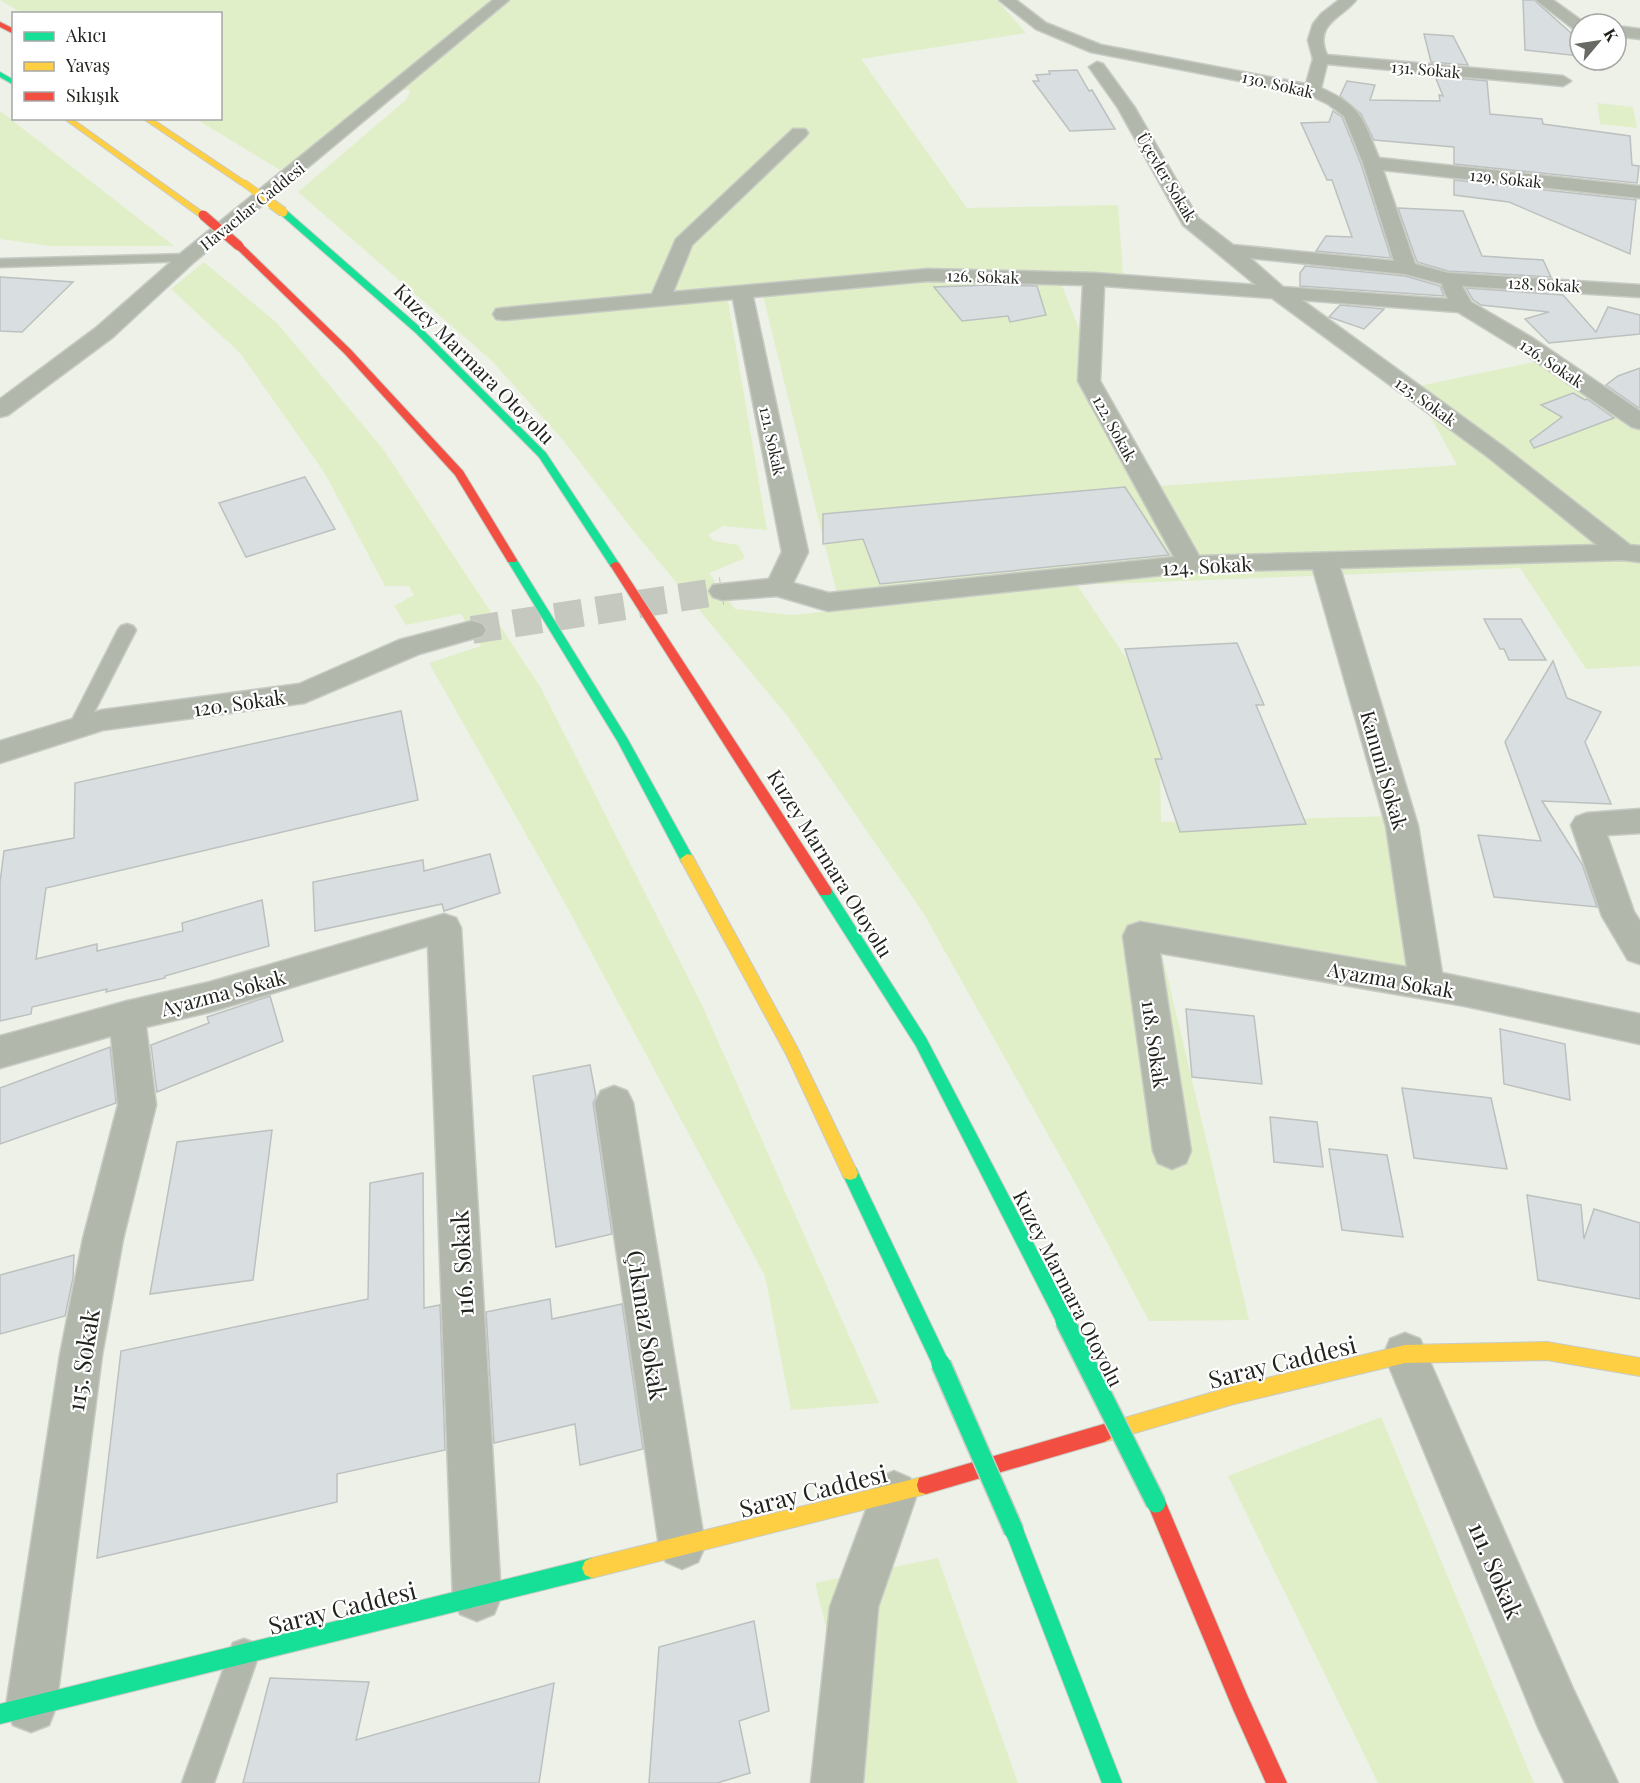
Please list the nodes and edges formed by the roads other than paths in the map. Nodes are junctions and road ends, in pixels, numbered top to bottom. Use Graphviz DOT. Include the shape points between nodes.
graph roads {
  1 [pos="502,0"];
  2 [pos="1006,0"];
  3 [pos="1349,0"];
  4 [pos="1543,0"];
  5 [pos="1568,18"];
  6 [pos="1321,59"];
  7 [pos="1097,67"];
  8 [pos="1563,81"];
  9 [pos="1312,90"];
  10 [pos="69,120"];
  11 [pos="148,120"];
  12 [pos="799,133"];
  13 [pos="1372,163"];
  14 [pos="1640,192"];
  15 [pos="1228,250"];
  16 [pos="187,258"];
  17 [pos="0,263"];
  18 [pos="1406,268"];
  19 [pos="1094,279"];
  20 [pos="1448,279"];
  21 [pos="1640,291"];
  22 [pos="742,293"];
  23 [pos="1278,293"];
  24 [pos="660,299"];
  25 [pos="1463,306"];
  26 [pos="504,314"];
  27 [pos="1640,402"];
  28 [pos="1612,403"];
  29 [pos="0,410"];
  30 [pos="1640,422"];
  31 [pos="1632,553"];
  32 [pos="1324,560"];
  33 [pos="1191,564"];
  34 [pos="778,587"];
  35 [pos="722,591"];
  36 [pos="127,630"];
  37 [pos="472,630"];
  38 [pos="76,728"];
  39 [pos="0,752"];
  40 [pos="1640,821"];
  41 [pos="444,928"];
  42 [pos="1140,936"];
  43 [pos="1640,950"];
  44 [pos="1427,985"];
  45 [pos="127,1016"];
  46 [pos="1640,1029"];
  47 [pos="0,1052"];
  48 [pos="614,1103"];
  49 [pos="1172,1151"];
  50 [pos="1405,1354"];
  51 [pos="1640,1367"];
  52 [pos="894,1494"];
  53 [pos="682,1546"];
  54 [pos="477,1597"];
  55 [pos="244,1654"];
  56 [pos="15,1710"];
  57 [pos="198,1783"];
  58 [pos="837,1783"];
  59 [pos="1112,1783"];
  60 [pos="1277,1783"];
  61 [pos="1592,1783"];
  1 -- 16 [label="street, Havacılar Caddesi"];
  2 -- 9 [label="street, 130. Sokak" via="1041,26 1097,49"];
  3 -- 6 [label="street" via="1326,15 1321,24 1315,49"];
  4 -- 5 [label="street"];
  6 -- 8 [label="street, 131. Sokak"];
  6 -- 9 [label="street"];
  7 -- 15 [label="street, Üçevler Sokak" via="1126,108 1190,221"];
  9 -- 13 [label="street, 130. Sokak" via="1352,114"];
  10 -- 59 [label="main road, bridge" via="203,215 239,246 348,352 459,472 629,751 792,1053 941,1364 1014,1531"];
  11 -- 60 [label="main road, Kuzey Marmara Otoyolu, bridge" via="283,212 419,330 543,455 921,1042 1156,1503"];
  12 -- 24 [label="street" via="683,243"];
  13 -- 14 [label="street, 129. Sokak"];
  13 -- 18 [label="street, 130. Sokak"];
  15 -- 18 [label="street"];
  15 -- 23 [label="street, 125. Sokak"];
  16 -- 17 [label="lane"];
  16 -- 29 [label="street, Havacılar Caddesi" via="105,332"];
  18 -- 20 [label="street"];
  19 -- 22 [label="street, 126. Sokak" via="928,275"];
  19 -- 23 [label="street, 126. Sokak"];
  19 -- 33 [label="street, 122. Sokak" via="1089,381"];
  20 -- 21 [label="street, 128. Sokak"];
  20 -- 25 [label="street, 126. Sokak"];
  22 -- 24 [label="street, 126. Sokak"];
  22 -- 34 [label="street, 121. Sokak" via="795,552"];
  23 -- 25 [label="street, 126. Sokak"];
  23 -- 31 [label="street, 125. Sokak"];
  24 -- 26 [label="street, 126. Sokak"];
  25 -- 28 [label="street, 126. Sokak"];
  27 -- 28 [label="street"];
  28 -- 30 [label="street, 126. Sokak"];
  31 -- 32 [label="street, 124. Sokak"];
  32 -- 33 [label="street, 124. Sokak"];
  32 -- 44 [label="street, Kanuni Sokak" via="1402,826"];
  33 -- 34 [label="street, 124. Sokak" via="828,602"];
  34 -- 35 [label="street"];
  36 -- 38 [label="lane"];
  37 -- 38 [label="street, 120. Sokak" via="408,647 304,693 102,720"];
  38 -- 39 [label="street, 120. Sokak"];
  40 -- 43 [label="street" via="1587,825 1619,916"];
  41 -- 45 [label="street, Ayazma Sokak" via="210,997"];
  41 -- 54 [label="street, 116. Sokak"];
  42 -- 44 [label="street, Ayazma Sokak"];
  42 -- 49 [label="street, 118. Sokak"];
  44 -- 46 [label="street, Ayazma Sokak"];
  45 -- 47 [label="street, Ayazma Sokak"];
  45 -- 56 [label="street, 115. Sokak" via="137,1105 103,1239"];
  48 -- 53 [label="street, Çıkmaz Sokak"];
  50 -- 51 [label="main road, Saray Caddesi" via="1547,1351"];
  50 -- 52 [label="main road, Saray Caddesi" via="1234,1395"];
  50 -- 61 [label="street, 111. Sokak" via="1556,1709"];
  52 -- 53 [label="main road, Saray Caddesi"];
  52 -- 58 [label="street" via="854,1607"];
  53 -- 54 [label="main road, Saray Caddesi"];
  54 -- 55 [label="main road, Saray Caddesi"];
  55 -- 56 [label="main road, Saray Caddesi"];
  55 -- 57 [label="lane"];
}
